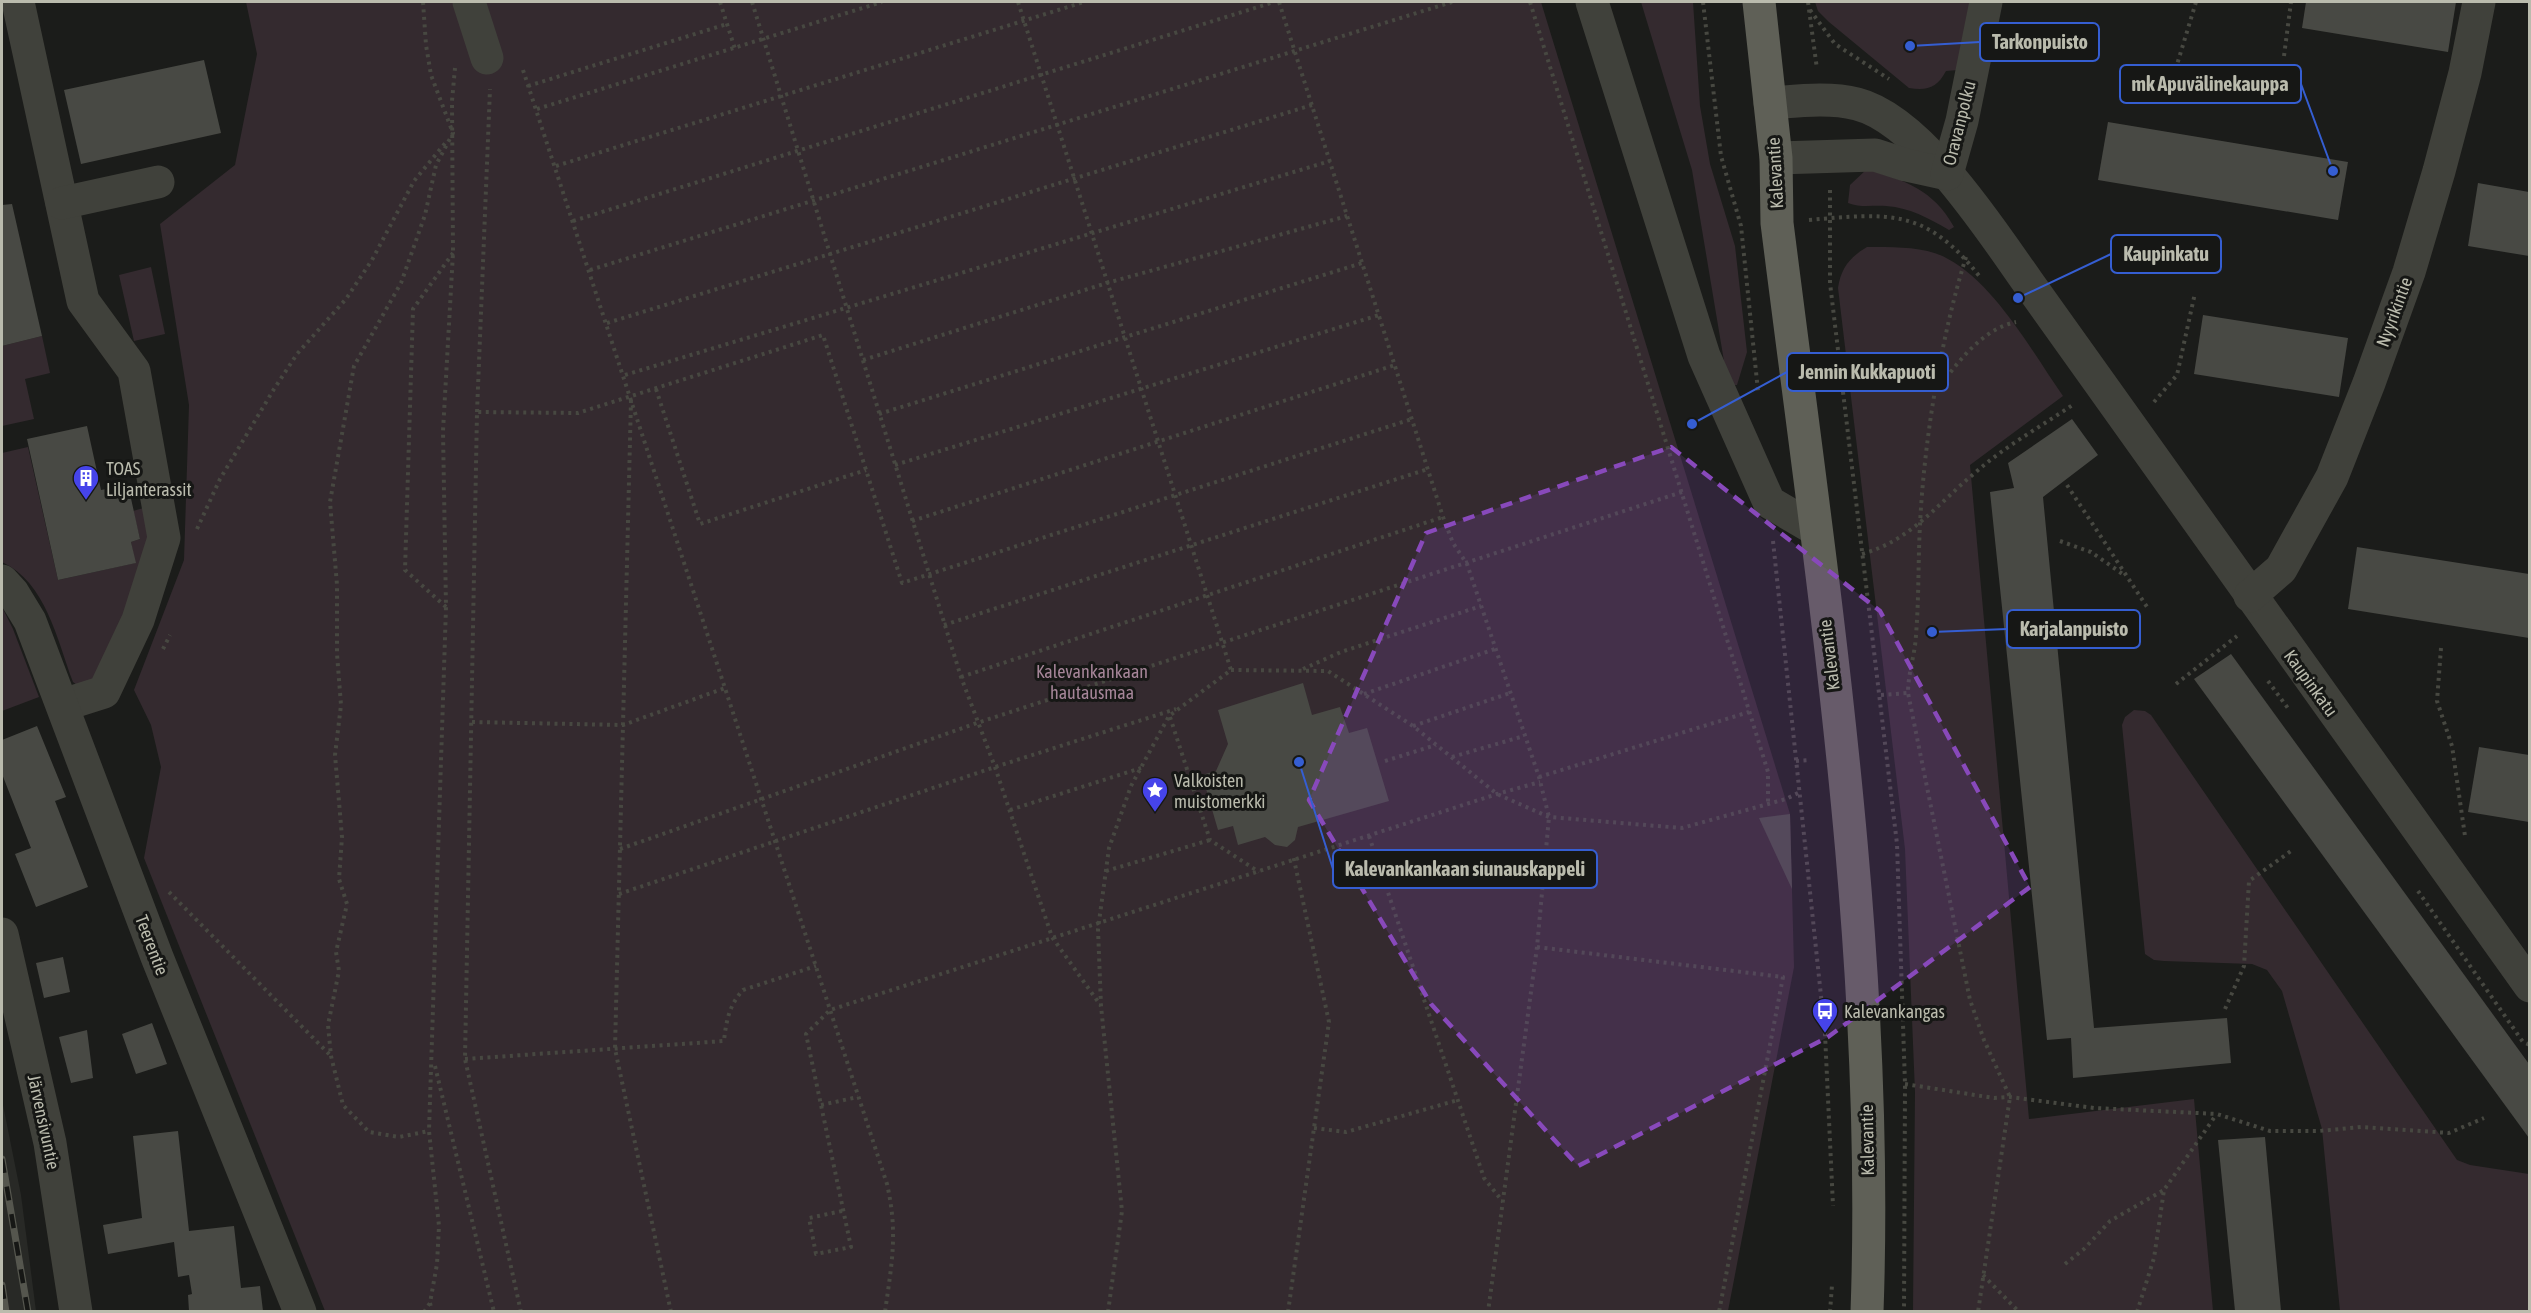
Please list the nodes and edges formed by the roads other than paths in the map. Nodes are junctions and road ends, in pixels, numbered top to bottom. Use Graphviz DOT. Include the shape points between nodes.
graph roads {
  1 [pos="18,2"];
  2 [pos="1592,2"];
  3 [pos="1759,2"];
  4 [pos="1986,2"];
  5 [pos="2479,2"];
  6 [pos="472,13"];
  7 [pos="489,69"];
  8 [pos="1770,103"];
  9 [pos="1776,159"];
  10 [pos="1947,174"];
  11 [pos="158,182"];
  12 [pos="62,203"];
  13 [pos="1815,529"];
  14 [pos="2,581"];
  15 [pos="2250,596"];
  16 [pos="63,705"];
  17 [pos="2,934"];
  18 [pos="2529,987"];
  19 [pos="76,1311"];
  20 [pos="300,1311"];
  21 [pos="1867,1311"];
  1 -- 12 [label="street"];
  2 -- 13 [label="street" via="1704,356 1769,502"];
  3 -- 8 [label="main road, Kalevantie"];
  4 -- 10 [label="street, Oravanpolku"];
  5 -- 15 [label="street, Nyyrikintie" via="2439,171 2409,272 2369,383 2332,477 2281,569"];
  6 -- 7 [label="street"];
  8 -- 9 [label="main road, Kalevantie"];
  8 -- 10 [label="street, Kaupinkatu" via="1822,100 1858,104 1886,117"];
  9 -- 10 [label="street" via="1875,155"];
  9 -- 13 [label="main road, Kalevantie" via="1777,223"];
  10 -- 15 [label="street, Kaupinkatu" via="2052,315"];
  11 -- 12 [label="street"];
  12 -- 16 [label="street" via="83,301 134,371 165,538 138,620 104,692"];
  13 -- 21 [label="main road, Kalevantie" via="1861,982 1869,1155"];
  14 -- 16 [label="street, Teerentie" via="30,621"];
  15 -- 18 [label="street, Kaupinkatu"];
  16 -- 20 [label="street, Teerentie" via="157,957"];
  17 -- 19 [label="street, Järvensivuntie" via="50,1143"];
}
